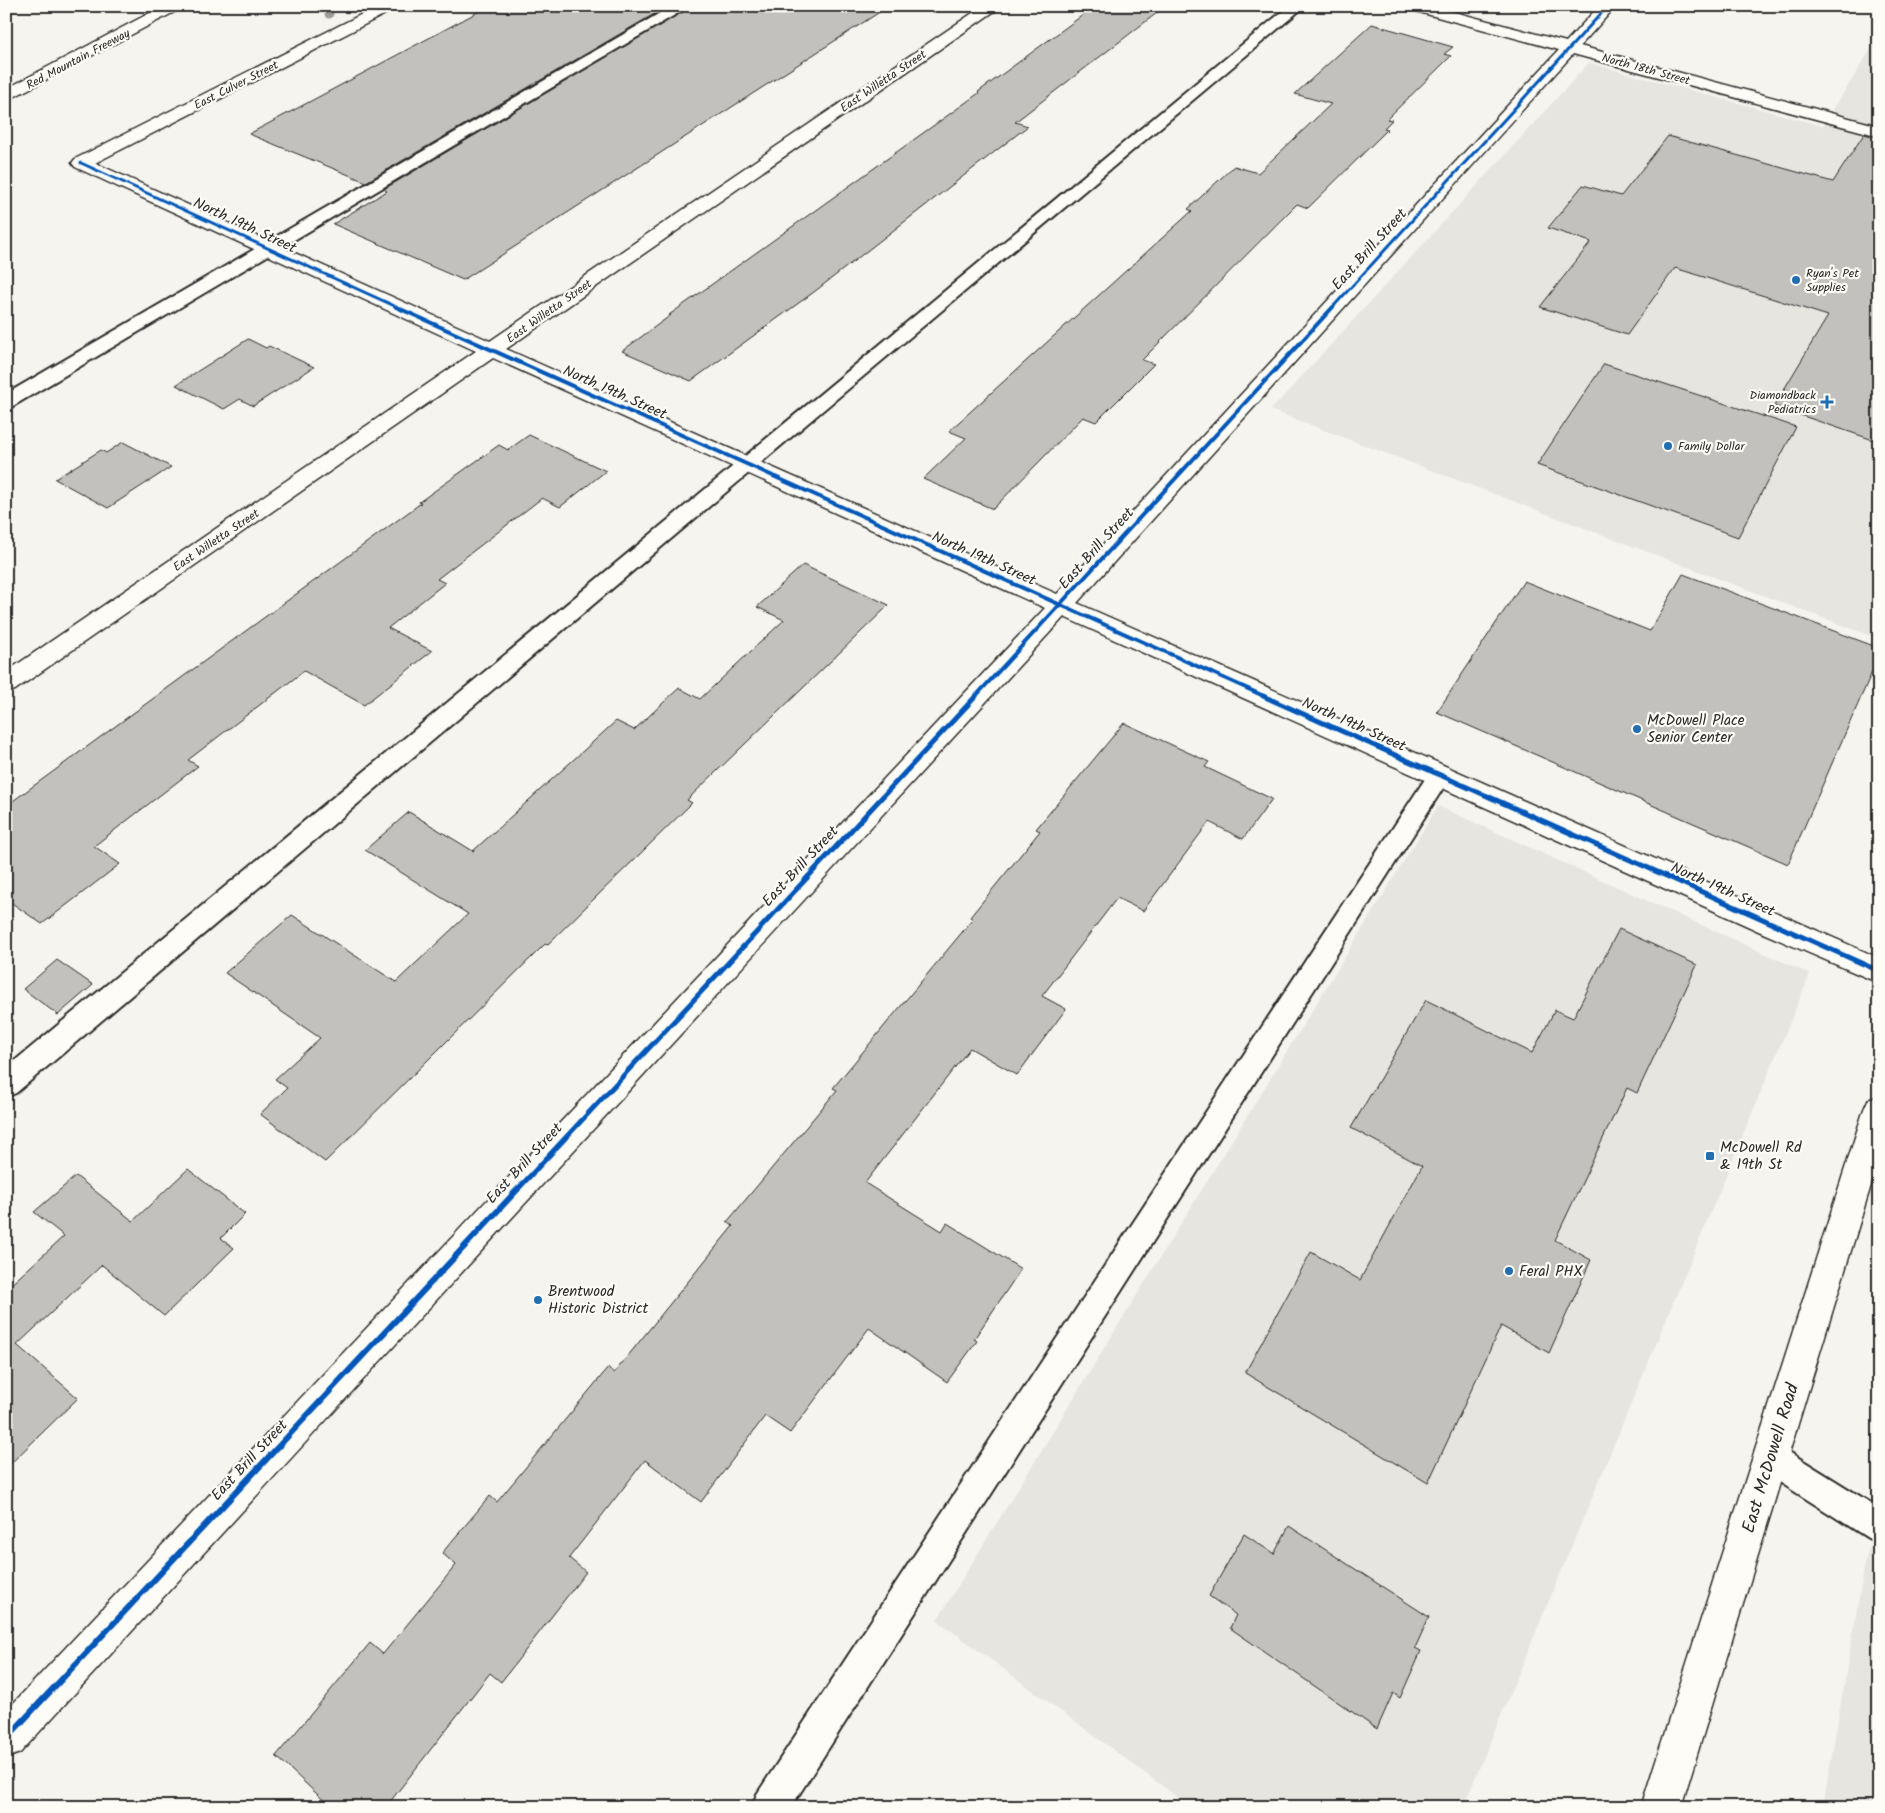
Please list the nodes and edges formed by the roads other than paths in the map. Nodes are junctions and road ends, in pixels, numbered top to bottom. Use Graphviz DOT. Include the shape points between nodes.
graph roads {
  1 [pos="175,6"];
  2 [pos="390,6"];
  3 [pos="684,6"];
  4 [pos="994,6"];
  5 [pos="1298,6"];
  6 [pos="1413,6"];
  7 [pos="1608,6"];
  8 [pos="107,44"];
  9 [pos="1569,48"];
  10 [pos="6,96"];
  11 [pos="6,105"];
  12 [pos="1879,131"];
  13 [pos="81,163"];
  14 [pos="267,249"];
  15 [pos="492,351"];
  16 [pos="6,402"];
  17 [pos="746,465"];
  18 [pos="1060,606"];
  19 [pos="6,684"];
  20 [pos="1440,776"];
  21 [pos="1879,970"];
  22 [pos="6,1085"];
  23 [pos="1879,1109"];
  24 [pos="1770,1458"];
  25 [pos="1879,1527"];
  26 [pos="6,1739"];
  27 [pos="770,1807"];
  28 [pos="1662,1807"];
  1 -- 8 [label="main road, Red Mountain Freeway"];
  2 -- 13 [label="main road, East Culver Street"];
  3 -- 14 [label="lane"];
  4 -- 15 [label="main road, East Willetta Street"];
  5 -- 17 [label="lane"];
  6 -- 9 [label="main road, North 18th Street"];
  7 -- 9 [label="main road, East Brill Street"];
  8 -- 10 [label="main road, Red Mountain Freeway"];
  8 -- 11 [label="main road"];
  9 -- 12 [label="main road, North 18th Street"];
  9 -- 18 [label="main road, East Brill Street"];
  13 -- 14 [label="main road, North 19th Street"];
  14 -- 15 [label="main road, North 19th Street"];
  14 -- 16 [label="lane"];
  15 -- 17 [label="main road, North 19th Street"];
  15 -- 19 [label="main road, East Willetta Street"];
  17 -- 18 [label="main road, North 19th Street"];
  17 -- 22 [label="lane"];
  18 -- 20 [label="main road, North 19th Street"];
  18 -- 26 [label="main road, East Brill Street"];
  20 -- 21 [label="main road, North 19th Street"];
  20 -- 27 [label="lane"];
  23 -- 24 [label="main road, East McDowell Road"];
  24 -- 25 [label="lane"];
  24 -- 28 [label="main road, East McDowell Road"];
}
